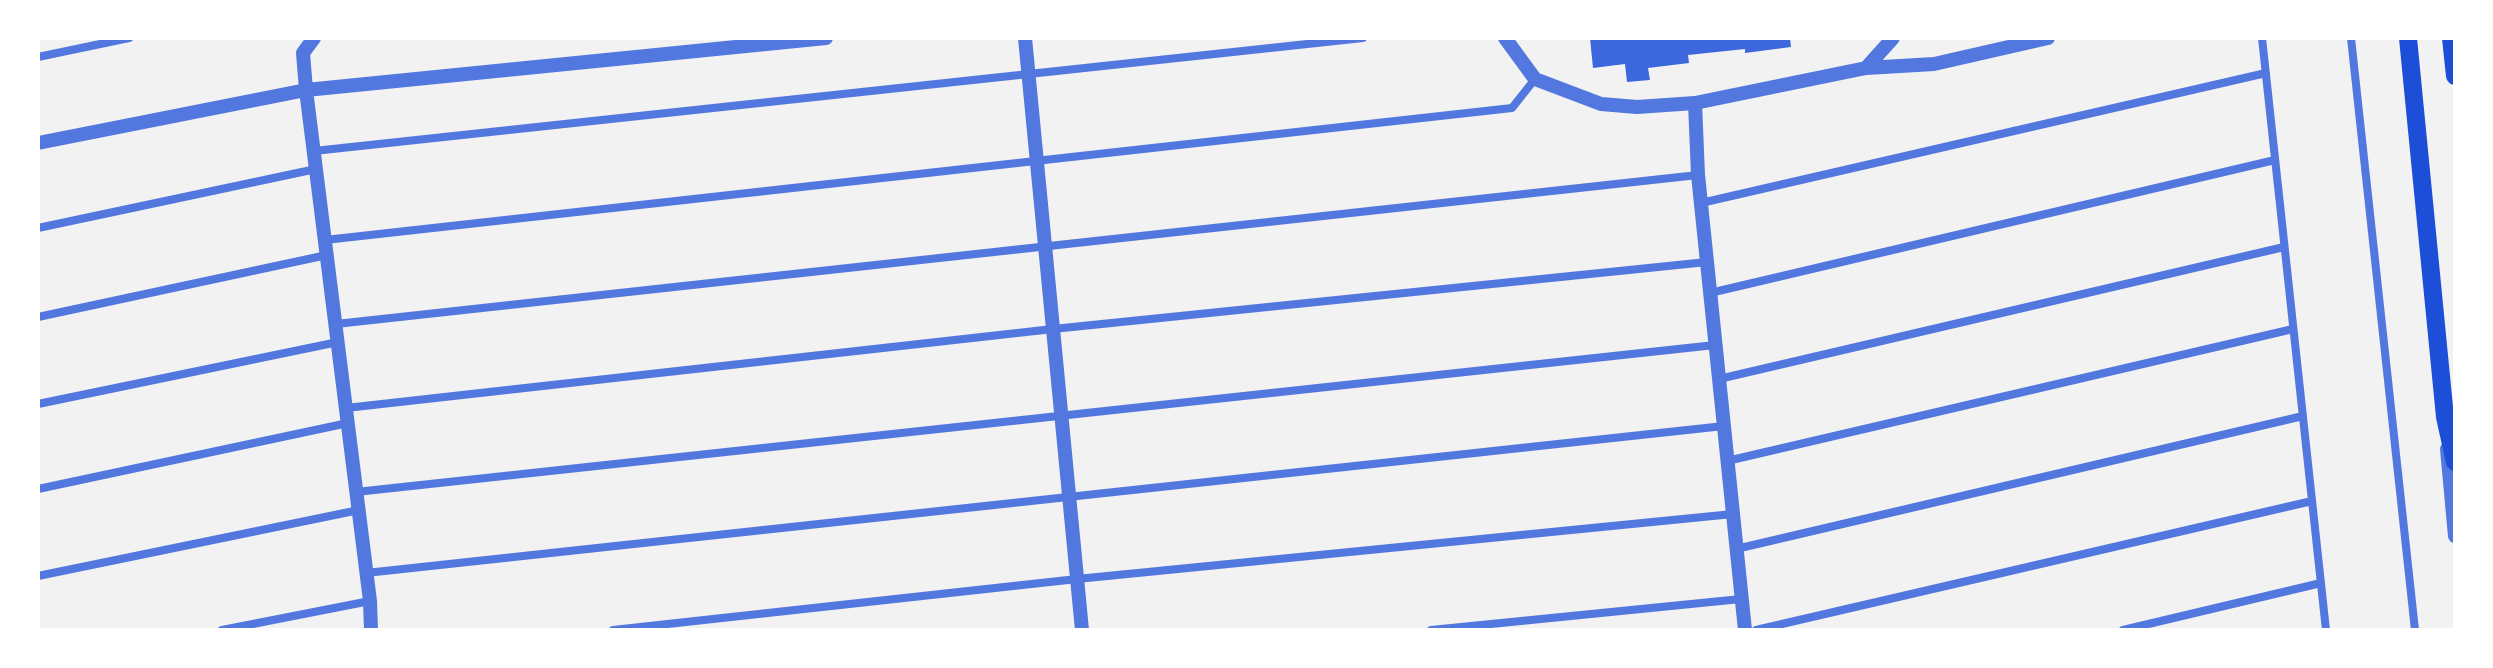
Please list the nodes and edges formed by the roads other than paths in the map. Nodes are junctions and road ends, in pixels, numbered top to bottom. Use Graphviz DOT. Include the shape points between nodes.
graph roads {
  1 [pos="129,38"];
  2 [pos="314,38"];
  3 [pos="826,38"];
  4 [pos="1025,38"];
  5 [pos="1363,38"];
  6 [pos="1505,38"];
  7 [pos="1893,38"];
  8 [pos="2048,38"];
  9 [pos="2262,38"];
  10 [pos="2351,38"];
  11 [pos="2408,38"];
  12 [pos="2451,38"];
  13 [pos="2013,42"];
  14 [pos="38,57"];
  15 [pos="1866,68"];
  16 [pos="2266,73"];
  17 [pos="1028,76"];
  18 [pos="2455,76"];
  19 [pos="1535,79"];
  20 [pos="306,90"];
  21 [pos="1695,103"];
  22 [pos="38,143"];
  23 [pos="314,151"];
  24 [pos="2275,160"];
  25 [pos="1037,163"];
  26 [pos="316,169"];
  27 [pos="1698,175"];
  28 [pos="1701,203"];
  29 [pos="38,228"];
  30 [pos="1045,246"];
  31 [pos="2284,247"];
  32 [pos="326,248"];
  33 [pos="1707,262"];
  34 [pos="1710,293"];
  35 [pos="38,317"];
  36 [pos="336,324"];
  37 [pos="1053,329"];
  38 [pos="2293,329"];
  39 [pos="338,342"];
  40 [pos="1715,345"];
  41 [pos="1719,379"];
  42 [pos="38,404"];
  43 [pos="1061,415"];
  44 [pos="347,416"];
  45 [pos="2303,416"];
  46 [pos="2445,417"];
  47 [pos="1724,426"];
  48 [pos="1727,461"];
  49 [pos="2455,462"];
  50 [pos="38,489"];
  51 [pos="356,492"];
  52 [pos="1069,498"];
  53 [pos="2312,501"];
  54 [pos="359,510"];
  55 [pos="1733,514"];
  56 [pos="2455,536"];
  57 [pos="1736,549"];
  58 [pos="366,573"];
  59 [pos="38,576"];
  60 [pos="1077,579"];
  61 [pos="2321,583"];
  62 [pos="1741,599"];
  63 [pos="370,601"];
  64 [pos="222,630"];
  65 [pos="371,630"];
  66 [pos="613,630"];
  67 [pos="1082,630"];
  68 [pos="1431,630"];
  69 [pos="1745,630"];
  70 [pos="1756,630"];
  71 [pos="2123,630"];
  72 [pos="2326,630"];
  73 [pos="2415,630"];
  1 -- 14 [label="street"];
  2 -- 20 [label="street" via="303,53"];
  3 -- 20 [label="street"];
  4 -- 17 [label="street"];
  5 -- 17 [label="street"];
  6 -- 19 [label="street"];
  7 -- 15 [label="street"];
  8 -- 13 [label="street"];
  9 -- 16 [label="street"];
  10 -- 73 [label="street"];
  11 -- 46 [label="highway"];
  12 -- 18 [label="highway"];
  13 -- 15 [label="street" via="1934,64"];
  15 -- 21 [label="street"];
  16 -- 24 [label="street"];
  16 -- 28 [label="street"];
  17 -- 23 [label="street"];
  17 -- 25 [label="street"];
  19 -- 21 [label="street" via="1601,104"];
  19 -- 25 [label="street" via="1512,108"];
  20 -- 22 [label="street"];
  20 -- 23 [label="street"];
  21 -- 27 [label="street"];
  23 -- 26 [label="street"];
  24 -- 31 [label="street"];
  24 -- 34 [label="street"];
  25 -- 30 [label="street"];
  25 -- 32 [label="street"];
  26 -- 29 [label="street"];
  26 -- 32 [label="street"];
  27 -- 28 [label="street"];
  27 -- 30 [label="street"];
  28 -- 33 [label="street"];
  30 -- 36 [label="street"];
  30 -- 37 [label="street"];
  31 -- 38 [label="street"];
  31 -- 41 [label="street"];
  32 -- 35 [label="street"];
  32 -- 36 [label="street"];
  33 -- 34 [label="street"];
  33 -- 37 [label="street"];
  34 -- 40 [label="street"];
  36 -- 39 [label="street"];
  37 -- 43 [label="street"];
  37 -- 44 [label="street"];
  38 -- 45 [label="street"];
  38 -- 48 [label="street"];
  39 -- 42 [label="street"];
  39 -- 44 [label="street"];
  40 -- 41 [label="street"];
  40 -- 43 [label="street"];
  41 -- 47 [label="street"];
  43 -- 51 [label="street"];
  43 -- 52 [label="street"];
  44 -- 50 [label="street"];
  44 -- 51 [label="street"];
  45 -- 53 [label="street"];
  45 -- 57 [label="street"];
  46 -- 49 [label="highway"];
  46 -- 56 [label="street"];
  47 -- 48 [label="street"];
  47 -- 52 [label="street"];
  48 -- 55 [label="street"];
  51 -- 54 [label="street"];
  52 -- 58 [label="street"];
  52 -- 60 [label="street"];
  53 -- 61 [label="street"];
  53 -- 70 [label="street"];
  54 -- 58 [label="street"];
  54 -- 59 [label="street"];
  55 -- 57 [label="street"];
  55 -- 60 [label="street"];
  57 -- 62 [label="street"];
  58 -- 63 [label="street"];
  60 -- 66 [label="street"];
  60 -- 67 [label="street"];
  61 -- 71 [label="street"];
  61 -- 72 [label="street"];
  62 -- 68 [label="street"];
  62 -- 69 [label="street"];
  63 -- 64 [label="street"];
  63 -- 65 [label="street"];
}
